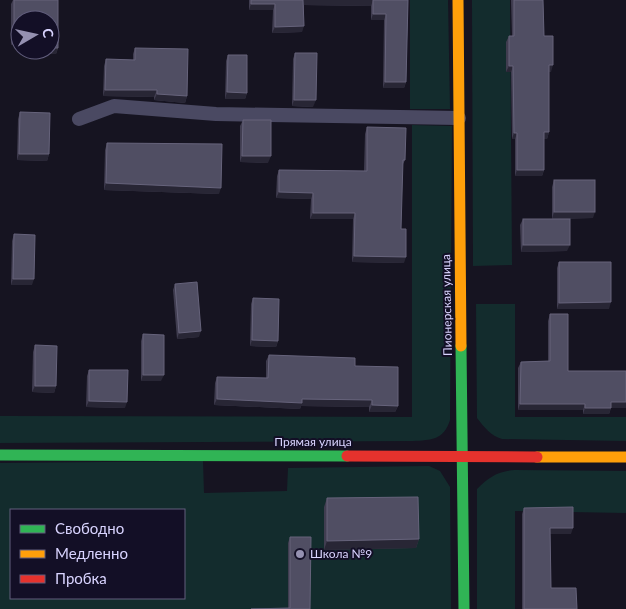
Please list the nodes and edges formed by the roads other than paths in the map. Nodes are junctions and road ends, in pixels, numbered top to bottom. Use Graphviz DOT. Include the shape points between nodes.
graph roads {
  1 [pos="458,0"];
  2 [pos="459,118"];
  3 [pos="79,119"];
  4 [pos="0,455"];
  5 [pos="462,456"];
  6 [pos="626,457"];
  7 [pos="464,609"];
  1 -- 2 [label="street, Пионерская улица"];
  2 -- 3 [label="lane" via="216,114 114,106"];
  2 -- 5 [label="street, Пионерская улица"];
  4 -- 5 [label="street, Прямая улица"];
  5 -- 6 [label="street, Прямая улица"];
  5 -- 7 [label="street, Пионерская улица"];
}
